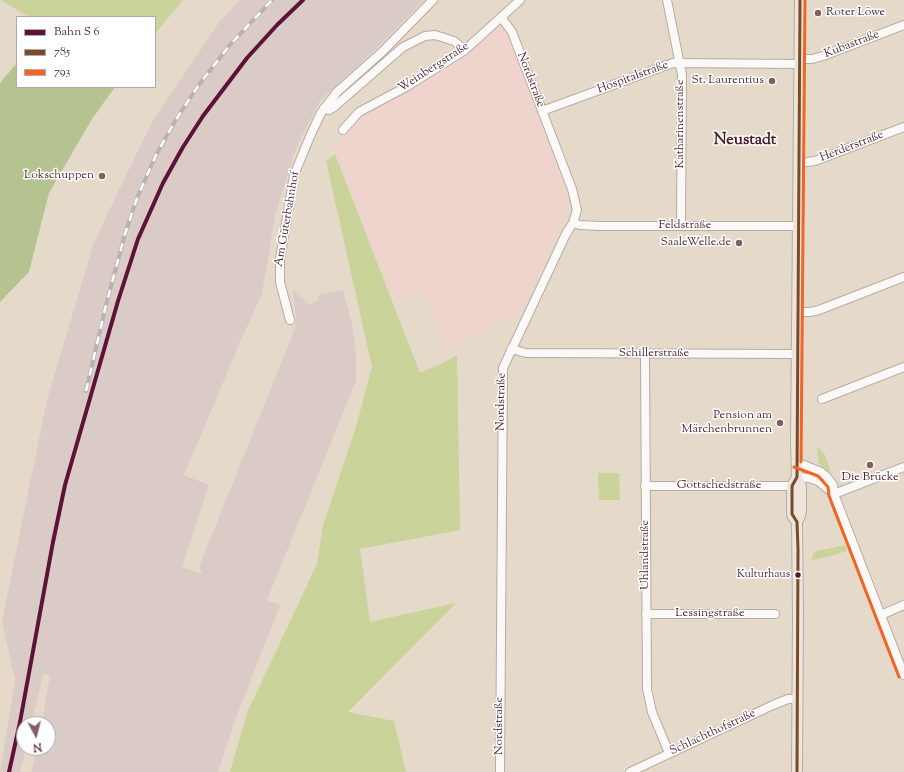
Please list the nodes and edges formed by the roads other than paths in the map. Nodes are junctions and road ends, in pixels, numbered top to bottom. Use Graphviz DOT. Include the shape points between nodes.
graph roads {
  1 [pos="433,0"];
  2 [pos="520,0"];
  3 [pos="667,0"];
  4 [pos="800,0"];
  5 [pos="501,17"];
  6 [pos="904,24"];
  7 [pos="465,50"];
  8 [pos="800,62"];
  9 [pos="680,63"];
  10 [pos="324,108"];
  11 [pos="542,110"];
  12 [pos="904,126"];
  13 [pos="343,130"];
  14 [pos="799,162"];
  15 [pos="573,223"];
  16 [pos="681,226"];
  17 [pos="799,226"];
  18 [pos="904,277"];
  19 [pos="798,312"];
  20 [pos="290,320"];
  21 [pos="511,349"];
  22 [pos="646,354"];
  23 [pos="798,354"];
  24 [pos="904,367"];
  25 [pos="822,399"];
  26 [pos="796,462"];
  27 [pos="904,467"];
  28 [pos="794,481"];
  29 [pos="645,486"];
  30 [pos="834,494"];
  31 [pos="904,605"];
  32 [pos="646,614"];
  33 [pos="774,614"];
  34 [pos="881,614"];
  35 [pos="904,675"];
  36 [pos="798,699"];
  37 [pos="669,753"];
  38 [pos="500,772"];
  39 [pos="630,772"];
  40 [pos="797,772"];
  1 -- 10 [label="street, Am Güterbahnhof" via="382,52 337,92"];
  2 -- 5 [label="street, Weinbergstraße"];
  3 -- 9 [label="street, Katharinenstraße"];
  4 -- 8 [label="main road"];
  5 -- 7 [label="street, Weinbergstraße"];
  5 -- 11 [label="street, Nordstraße" via="510,29"];
  6 -- 8 [label="street, Kubastraße" via="823,56"];
  7 -- 10 [label="street" via="454,41 435,35 424,36 403,47 332,109"];
  7 -- 13 [label="street, Weinbergstraße" via="406,87 359,112"];
  8 -- 9 [label="street, Hospitalstraße"];
  8 -- 14 [label="main road"];
  9 -- 11 [label="street, Hospitalstraße" via="670,64"];
  9 -- 16 [label="street, Katharinenstraße"];
  10 -- 20 [label="street, Am Güterbahnhof" via="294,175 281,251 280,282"];
  11 -- 15 [label="street, Nordstraße" via="574,193 577,210"];
  12 -- 14 [label="street, Herderstraße" via="815,161"];
  14 -- 17 [label="main road"];
  15 -- 16 [label="street, Feldstraße" via="599,226"];
  15 -- 21 [label="street, Nordstraße"];
  16 -- 17 [label="street, Feldstraße"];
  17 -- 19 [label="main road"];
  18 -- 19 [label="street" via="819,310"];
  19 -- 23 [label="main road"];
  21 -- 22 [label="street, Schillerstraße" via="526,353"];
  21 -- 38 [label="street, Nordstraße" via="502,373"];
  22 -- 23 [label="street, Schillerstraße"];
  22 -- 29 [label="street, Uhlandstraße"];
  23 -- 26 [label="main road"];
  24 -- 25 [label="street"];
  26 -- 28 [label="main road"];
  26 -- 30 [label="street" via="824,474 833,485"];
  27 -- 30 [label="street"];
  28 -- 29 [label="street, Gottschedstraße"];
  28 -- 30 [label="street, Gottschedstraße" via="809,478 818,481"];
  28 -- 36 [label="main road" via="801,486 800,516 797,522"];
  29 -- 32 [label="street, Uhlandstraße"];
  30 -- 34 [label="street"];
  31 -- 34 [label="street"];
  32 -- 33 [label="street, Lessingstraße"];
  32 -- 37 [label="street, Uhlandstraße" via="647,689 652,712"];
  34 -- 35 [label="street"];
  36 -- 37 [label="street, Schlachthofstraße" via="788,699 773,705"];
  36 -- 40 [label="main road"];
  37 -- 39 [label="street, Schlachthofstraße"];
}
